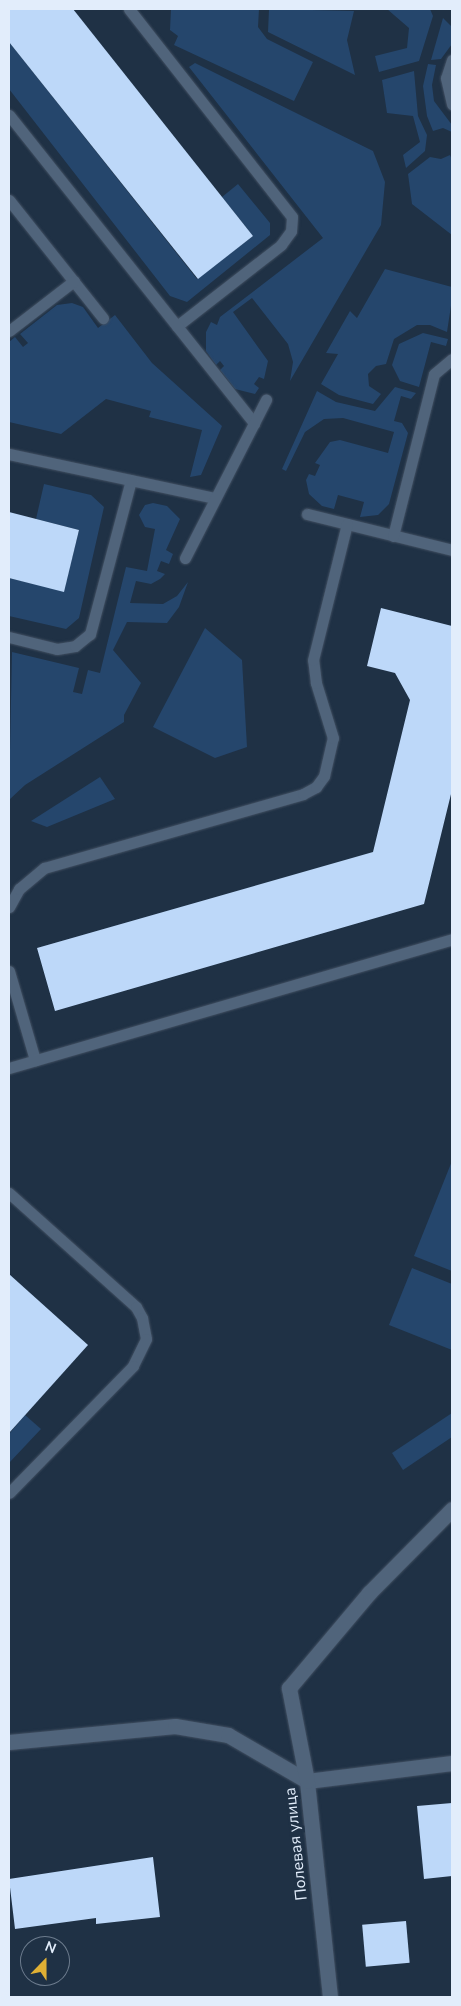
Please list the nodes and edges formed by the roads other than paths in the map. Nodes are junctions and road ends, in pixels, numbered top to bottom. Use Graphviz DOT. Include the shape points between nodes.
graph roads {
  1 [pos="129,9"];
  2 [pos="452,60"];
  3 [pos="452,104"];
  4 [pos="9,115"];
  5 [pos="9,200"];
  6 [pos="74,281"];
  7 [pos="103,318"];
  8 [pos="177,326"];
  9 [pos="9,331"];
  10 [pos="452,359"];
  11 [pos="266,400"];
  12 [pos="254,423"];
  13 [pos="9,454"];
  14 [pos="131,480"];
  15 [pos="215,498"];
  16 [pos="307,514"];
  17 [pos="347,524"];
  18 [pos="393,536"];
  19 [pos="452,550"];
  20 [pos="185,558"];
  21 [pos="9,637"];
  22 [pos="9,907"];
  23 [pos="452,939"];
  24 [pos="9,971"];
  25 [pos="35,1060"];
  26 [pos="9,1068"];
  27 [pos="9,1193"];
  28 [pos="9,1494"];
  29 [pos="452,1509"];
  30 [pos="9,1742"];
  31 [pos="452,1763"];
  32 [pos="307,1780"];
  33 [pos="330,1997"];
  1 -- 8 [label="lane" via="292,217 291,231 281,245"];
  2 -- 3 [label="lane" via="446,78"];
  4 -- 8 [label="lane"];
  5 -- 6 [label="lane"];
  6 -- 7 [label="lane"];
  6 -- 9 [label="lane"];
  8 -- 12 [label="lane"];
  10 -- 18 [label="lane" via="434,374"];
  11 -- 12 [label="lane"];
  12 -- 15 [label="lane"];
  13 -- 14 [label="lane"];
  14 -- 15 [label="lane"];
  14 -- 21 [label="lane" via="90,634 75,646 62,649"];
  15 -- 20 [label="lane"];
  16 -- 17 [label="lane"];
  17 -- 18 [label="lane"];
  17 -- 22 [label="lane" via="314,660 316,684 333,738 324,776 316,787 303,794 44,868 19,890"];
  18 -- 19 [label="lane"];
  23 -- 25 [label="lane"];
  24 -- 25 [label="lane"];
  25 -- 26 [label="lane"];
  27 -- 28 [label="lane" via="136,1307 146,1339 133,1366"];
  29 -- 32 [label="street, Полевая улица" via="369,1593 289,1688"];
  30 -- 32 [label="street" via="174,1726 228,1735"];
  31 -- 32 [label="street"];
  32 -- 33 [label="street, Полевая улица"];
}
